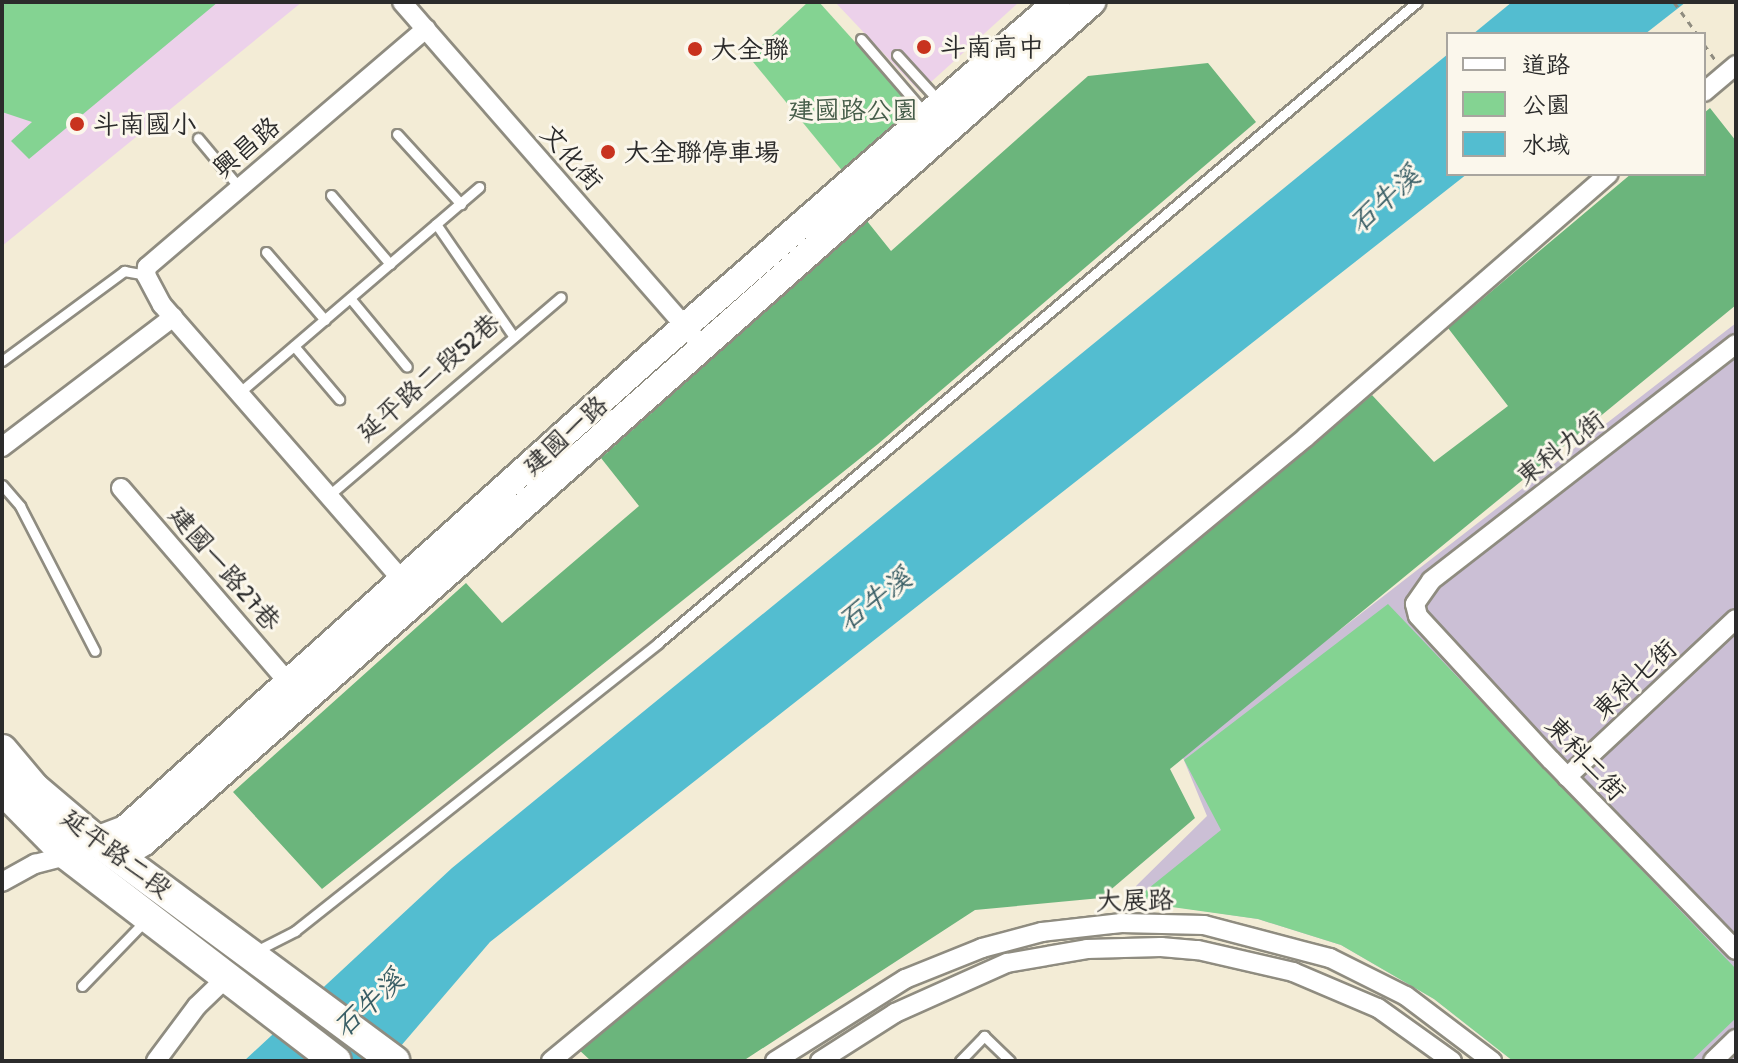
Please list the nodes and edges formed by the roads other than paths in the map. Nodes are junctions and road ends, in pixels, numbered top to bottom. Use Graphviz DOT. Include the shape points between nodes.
graph roads {
  1 [pos="402,2"];
  2 [pos="1057,2"];
  3 [pos="1092,2"];
  4 [pos="1417,2"];
  5 [pos="426,29"];
  6 [pos="861,39"];
  7 [pos="897,55"];
  8 [pos="1736,65"];
  9 [pos="1706,90"];
  10 [pos="937,117"];
  11 [pos="397,134"];
  12 [pos="198,138"];
  13 [pos="1607,176"];
  14 [pos="239,187"];
  15 [pos="479,187"];
  16 [pos="331,195"];
  17 [pos="461,204"];
  18 [pos="436,224"];
  19 [pos="266,252"];
  20 [pos="390,264"];
  21 [pos="146,275"];
  22 [pos="561,297"];
  23 [pos="350,298"];
  24 [pos="173,317"];
  25 [pos="325,320"];
  26 [pos="685,327"];
  27 [pos="514,337"];
  28 [pos="1736,344"];
  29 [pos="294,346"];
  30 [pos="703,347"];
  31 [pos="2,361"];
  32 [pos="407,367"];
  33 [pos="240,392"];
  34 [pos="339,399"];
  35 [pos="2,447"];
  36 [pos="2,485"];
  37 [pos="121,488"];
  38 [pos="328,496"];
  39 [pos="410,590"];
  40 [pos="1418,593"];
  41 [pos="1736,619"];
  42 [pos="95,651"];
  43 [pos="289,683"];
  44 [pos="2,750"];
  45 [pos="1567,777"];
  46 [pos="2,789"];
  47 [pos="93,838"];
  48 [pos="66,854"];
  49 [pos="120,857"];
  50 [pos="2,882"];
  51 [pos="148,918"];
  52 [pos="246,950"];
  53 [pos="1736,950"];
  54 [pos="223,975"];
  55 [pos="82,986"];
  56 [pos="1736,1039"];
  57 [pos="156,1061"];
  58 [pos="336,1061"];
  59 [pos="394,1061"];
  60 [pos="551,1061"];
  61 [pos="775,1061"];
  62 [pos="820,1061"];
  63 [pos="960,1061"];
  64 [pos="1010,1061"];
  65 [pos="1452,1061"];
  66 [pos="1492,1061"];
  67 [pos="1713,1061"];
  1 -- 5 [label="street, 文化街"];
  2 -- 10 [label="street, 建國一路"];
  3 -- 10 [label="street, 建國一路"];
  4 -- 52 [label="lane" via="658,643 295,931"];
  5 -- 14 [label="street, 興昌路"];
  5 -- 26 [label="street, 文化街"];
  6 -- 10 [label="lane"];
  7 -- 10 [label="lane"];
  8 -- 9 [label="street"];
  10 -- 26 [label="street, 建國一路"];
  10 -- 30 [label="street, 建國一路"];
  11 -- 17 [label="lane"];
  12 -- 14 [label="lane"];
  13 -- 60 [label="street" via="1306,437"];
  14 -- 21 [label="street, 興昌路" via="147,267"];
  15 -- 17 [label="lane"];
  16 -- 20 [label="lane"];
  17 -- 18 [label="lane"];
  18 -- 20 [label="lane"];
  18 -- 27 [label="lane"];
  19 -- 25 [label="lane"];
  20 -- 23 [label="lane"];
  21 -- 24 [label="street"];
  21 -- 31 [label="lane" via="124,271 115,276"];
  22 -- 27 [label="lane, 延平路二段52巷"];
  23 -- 25 [label="lane"];
  23 -- 32 [label="lane"];
  24 -- 33 [label="street"];
  24 -- 35 [label="street"];
  25 -- 29 [label="lane"];
  26 -- 30 [label="street, 文化街"];
  26 -- 39 [label="street, 建國一路"];
  27 -- 38 [label="lane, 延平路二段52巷"];
  28 -- 40 [label="street, 東科九街"];
  29 -- 33 [label="lane"];
  29 -- 34 [label="lane"];
  30 -- 39 [label="street, 建國一路"];
  33 -- 38 [label="street"];
  36 -- 42 [label="lane" via="20,506"];
  37 -- 43 [label="street, 建國一路27巷"];
  38 -- 39 [label="street"];
  39 -- 43 [label="street, 建國一路"];
  39 -- 49 [label="street, 建國一路" via="144,842"];
  40 -- 45 [label="street, 東科二街" via="1418,616"];
  41 -- 45 [label="street, 東科七街"];
  43 -- 47 [label="street, 建國一路" via="125,829"];
  44 -- 47 [label="main road, 延平路二段" via="34,788"];
  45 -- 53 [label="street, 東科二街"];
  46 -- 48 [label="main road, 延平路二段"];
  47 -- 48 [label="street, 建國一路"];
  47 -- 49 [label="main road, 延平路二段"];
  48 -- 49 [label="street"];
  48 -- 50 [label="street"];
  48 -- 51 [label="main road, 延平路二段"];
  49 -- 52 [label="main road, 延平路二段"];
  51 -- 54 [label="main road, 延平路二段"];
  51 -- 55 [label="lane"];
  52 -- 59 [label="main road, 延平路二段"];
  54 -- 57 [label="street"];
  54 -- 58 [label="main road, 延平路二段"];
  56 -- 67 [label="street"];
  61 -- 66 [label="street, 大展路" via="918,974 1042,932 1121,923 1204,925 1330,958 1406,996"];
  62 -- 65 [label="street, 大展路" via="895,1013 1007,963 1087,949 1161,947 1293,972 1378,1008"];
  63 -- 64 [label="lane" via="984,1036"];
}
